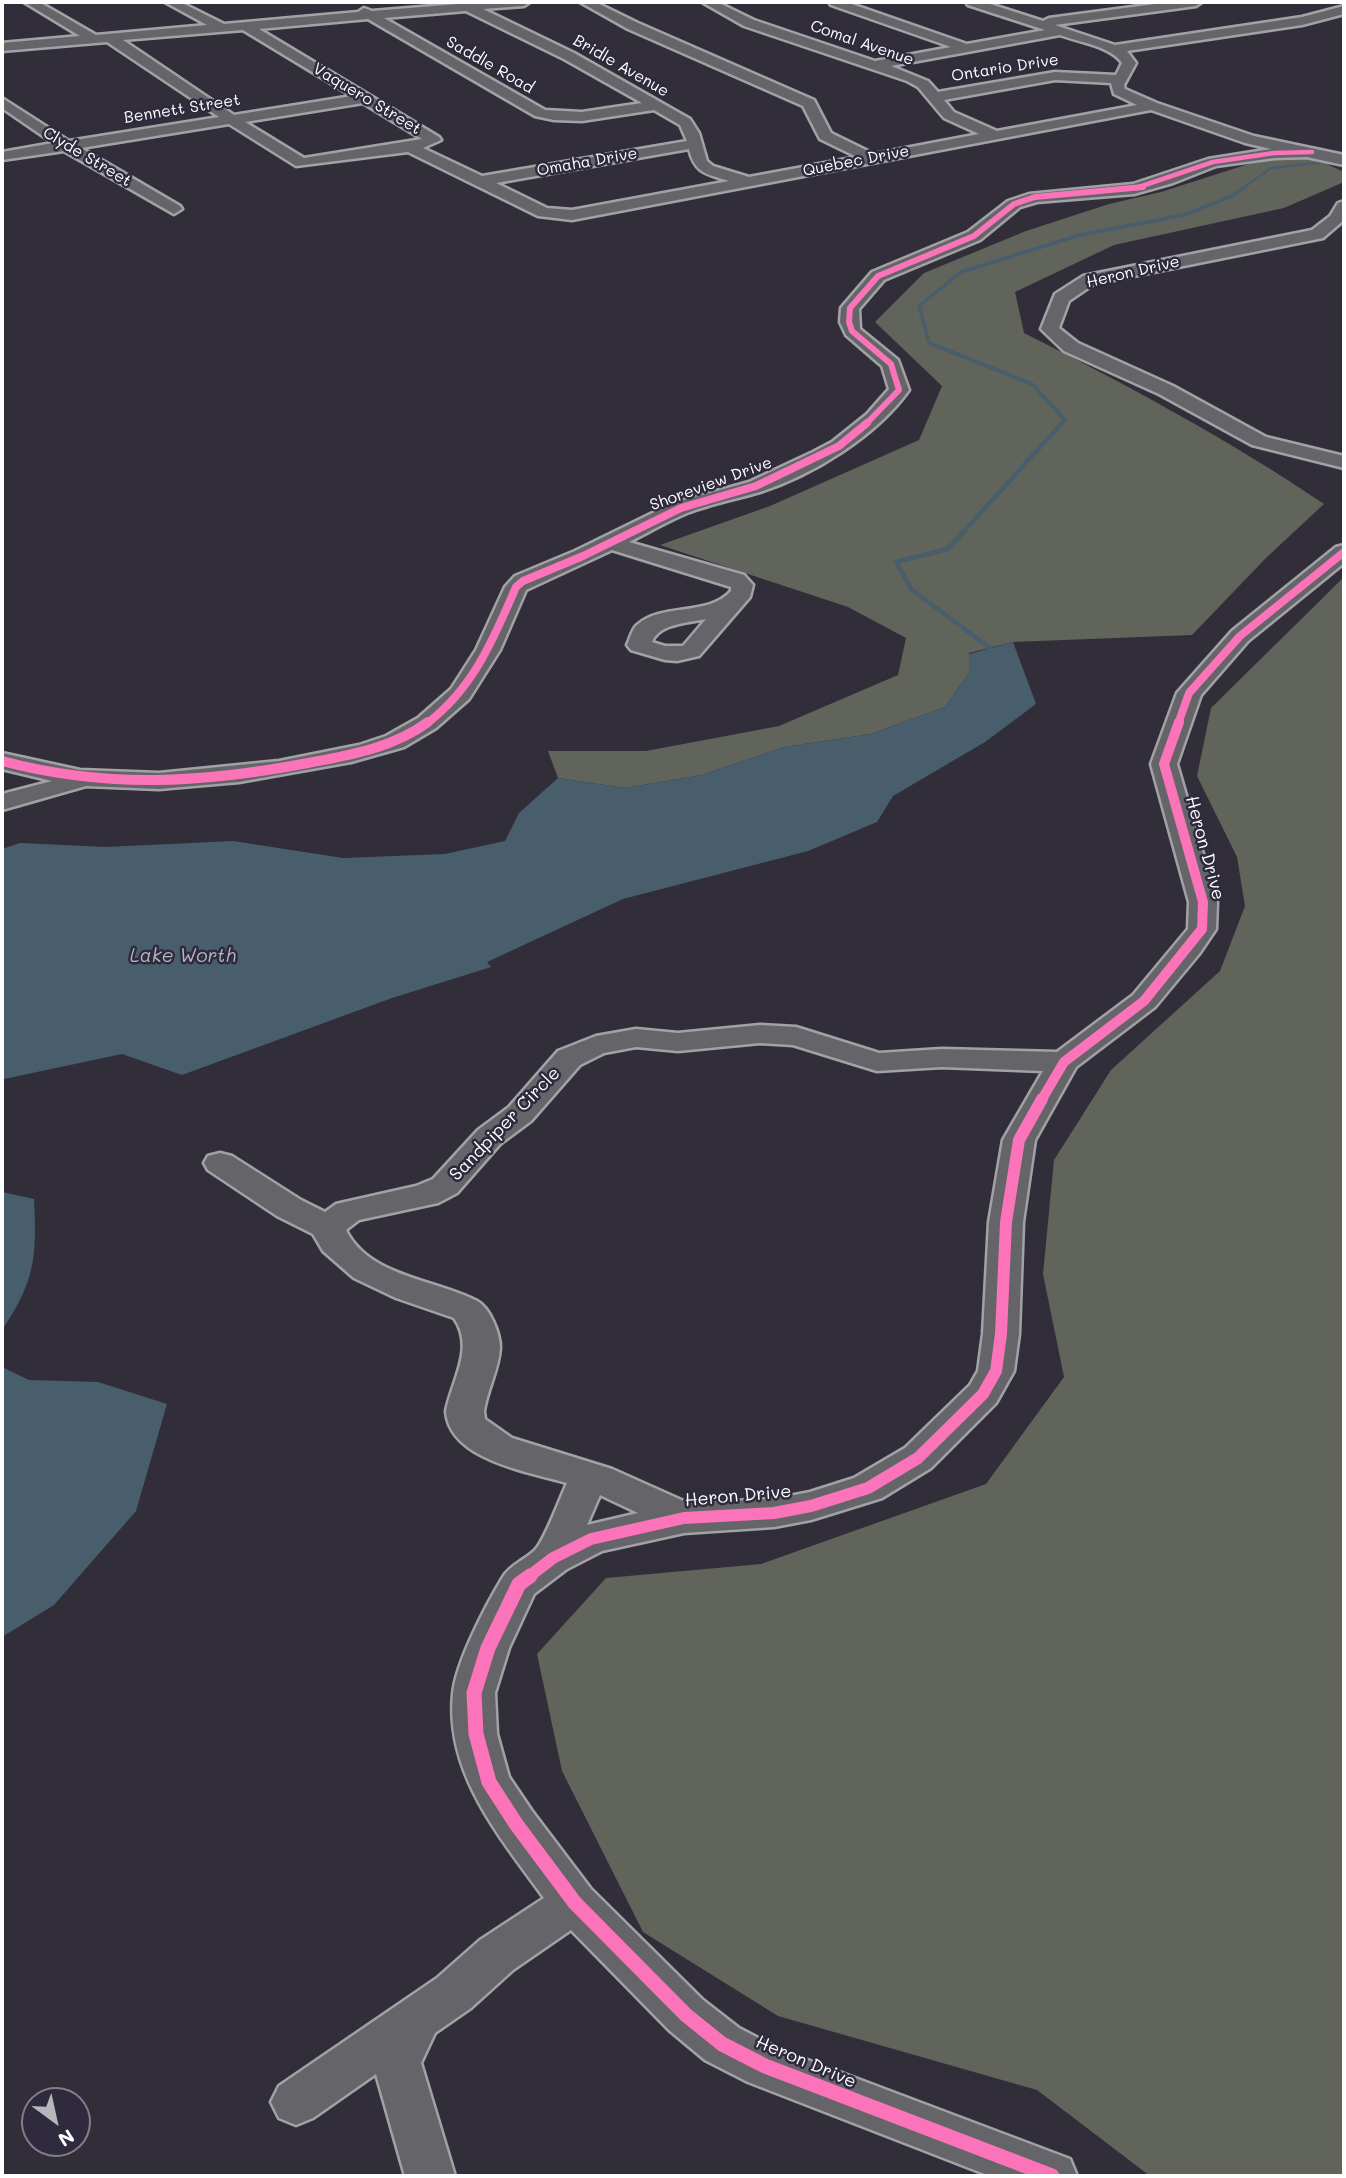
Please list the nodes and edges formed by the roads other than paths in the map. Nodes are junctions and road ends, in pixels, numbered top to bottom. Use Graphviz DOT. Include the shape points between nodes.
graph roads {
  1 [pos="30,2"];
  2 [pos="171,2"];
  3 [pos="524,2"];
  4 [pos="586,2"];
  5 [pos="708,2"];
  6 [pos="835,2"];
  7 [pos="972,2"];
  8 [pos="1196,2"];
  9 [pos="331,4"];
  10 [pos="459,4"];
  11 [pos="1344,10"];
  12 [pos="368,14"];
  13 [pos="1041,23"];
  14 [pos="244,25"];
  15 [pos="220,27"];
  16 [pos="1065,31"];
  17 [pos="109,37"];
  18 [pos="92,38"];
  19 [pos="2,47"];
  20 [pos="967,48"];
  21 [pos="1114,49"];
  22 [pos="873,65"];
  23 [pos="1122,79"];
  24 [pos="936,97"];
  25 [pos="367,98"];
  26 [pos="2,102"];
  27 [pos="655,106"];
  28 [pos="1152,106"];
  29 [pos="230,119"];
  30 [pos="994,135"];
  31 [pos="694,144"];
  32 [pos="67,146"];
  33 [pos="410,148"];
  34 [pos="1312,152"];
  35 [pos="2,156"];
  36 [pos="871,158"];
  37 [pos="1344,160"];
  38 [pos="481,181"];
  39 [pos="748,182"];
  40 [pos="1344,206"];
  41 [pos="174,209"];
  42 [pos="559,215"];
  43 [pos="1344,462"];
  44 [pos="610,543"];
  45 [pos="1344,552"];
  46 [pos="728,607"];
  47 [pos="2,761"];
  48 [pos="92,779"];
  49 [pos="2,802"];
  50 [pos="1064,1062"];
  51 [pos="220,1163"];
  52 [pos="327,1227"];
  53 [pos="589,1476"];
  54 [pos="684,1518"];
  55 [pos="552,1558"];
  56 [pos="575,1903"];
  57 [pos="419,2017"];
  58 [pos="296,2102"];
  59 [pos="430,2176"];
  60 [pos="1052,2176"];
  1 -- 18 [label="street"];
  2 -- 15 [label="street"];
  3 -- 10 [label="street"];
  4 -- 36 [label="street" via="809,103 825,136"];
  5 -- 22 [label="street, Comal Avenue" via="749,23"];
  6 -- 20 [label="street"];
  7 -- 13 [label="street"];
  8 -- 13 [label="street"];
  9 -- 12 [label="street, Saddle Road"];
  10 -- 12 [label="street"];
  10 -- 27 [label="street, Bridle Avenue" via="569,56"];
  11 -- 21 [label="street" via="1290,23"];
  12 -- 14 [label="street"];
  12 -- 27 [label="street, Saddle Road" via="552,117"];
  13 -- 16 [label="street"];
  14 -- 15 [label="street"];
  14 -- 25 [label="street, Vaquero Street"];
  15 -- 17 [label="street"];
  16 -- 20 [label="street"];
  16 -- 21 [label="street"];
  17 -- 18 [label="street"];
  17 -- 29 [label="street"];
  18 -- 19 [label="street"];
  20 -- 22 [label="street"];
  21 -- 23 [label="street" via="1129,63"];
  22 -- 24 [label="street, Comal Avenue" via="923,84"];
  23 -- 24 [label="street, Ontario Drive" via="1055,76"];
  23 -- 28 [label="street" via="1119,91"];
  24 -- 30 [label="street, Comal Avenue" via="949,115"];
  25 -- 29 [label="street, Bennett Street"];
  25 -- 33 [label="street, Vaquero Street" via="435,139"];
  26 -- 32 [label="street, Clyde Street"];
  27 -- 31 [label="street, Bridle Avenue" via="685,122"];
  28 -- 30 [label="street, Quebec Drive"];
  28 -- 34 [label="street" via="1250,140"];
  29 -- 32 [label="street, Bennett Street"];
  29 -- 33 [label="street" via="302,163"];
  30 -- 36 [label="street, Quebec Drive"];
  31 -- 38 [label="street, Omaha Drive"];
  31 -- 39 [label="street, Bridle Avenue" via="699,163"];
  32 -- 35 [label="street, Bennett Street"];
  32 -- 41 [label="street, Clyde Street"];
  33 -- 38 [label="street, Vaquero Street"];
  34 -- 37 [label="street"];
  34 -- 44 [label="street, Shoreview Drive" via="1213,162 1134,189 1035,197 1014,204 974,236 878,276 850,309 849,322 852,331 891,364 899,390 874,418 839,446 785,474 681,508"];
  36 -- 39 [label="street, Quebec Drive"];
  38 -- 42 [label="street, Vaquero Street" via="544,213"];
  39 -- 42 [label="street, Quebec Drive" via="592,213"];
  40 -- 43 [label="street, Heron Drive" via="1317,234 1089,280 1066,290 1050,329 1072,348 1166,390 1259,441"];
  44 -- 46 [label="street" via="736,580 742,592"];
  44 -- 48 [label="street, Shoreview Drive" via="516,587 468,684 448,706 405,737 358,753 268,771 170,781"];
  45 -- 50 [label="street, Heron Drive" via="1240,636 1189,693 1164,764 1203,902 1202,929 1144,1001"];
  47 -- 48 [label="street, Shoreview Drive" via="38,772"];
  48 -- 49 [label="street"];
  50 -- 52 [label="street, Sandpiper Circle" via="942,1058 877,1062 796,1036 760,1034 678,1042 636,1038 596,1045 569,1058 520,1114 489,1137 444,1186 426,1195 348,1212"];
  50 -- 54 [label="street, Heron Drive" via="1019,1140 1006,1222 996,1371 983,1394 918,1458 868,1488 774,1513"];
  51 -- 52 [label="street"];
  52 -- 53 [label="street" via="331,1241 348,1258 389,1281 467,1310 473,1317 483,1352 464,1413 472,1431 492,1445"];
  53 -- 54 [label="street"];
  53 -- 55 [label="street"];
  54 -- 55 [label="street, Heron Drive" via="591,1539"];
  55 -- 56 [label="street, Heron Drive" via="519,1584 488,1648 474,1693 476,1734 489,1782"];
  56 -- 57 [label="street" via="509,1944"];
  56 -- 60 [label="street, Heron Drive" via="686,2015 722,2043 804,2083"];
  57 -- 58 [label="street"];
  57 -- 59 [label="street" via="397,2063"];
}
